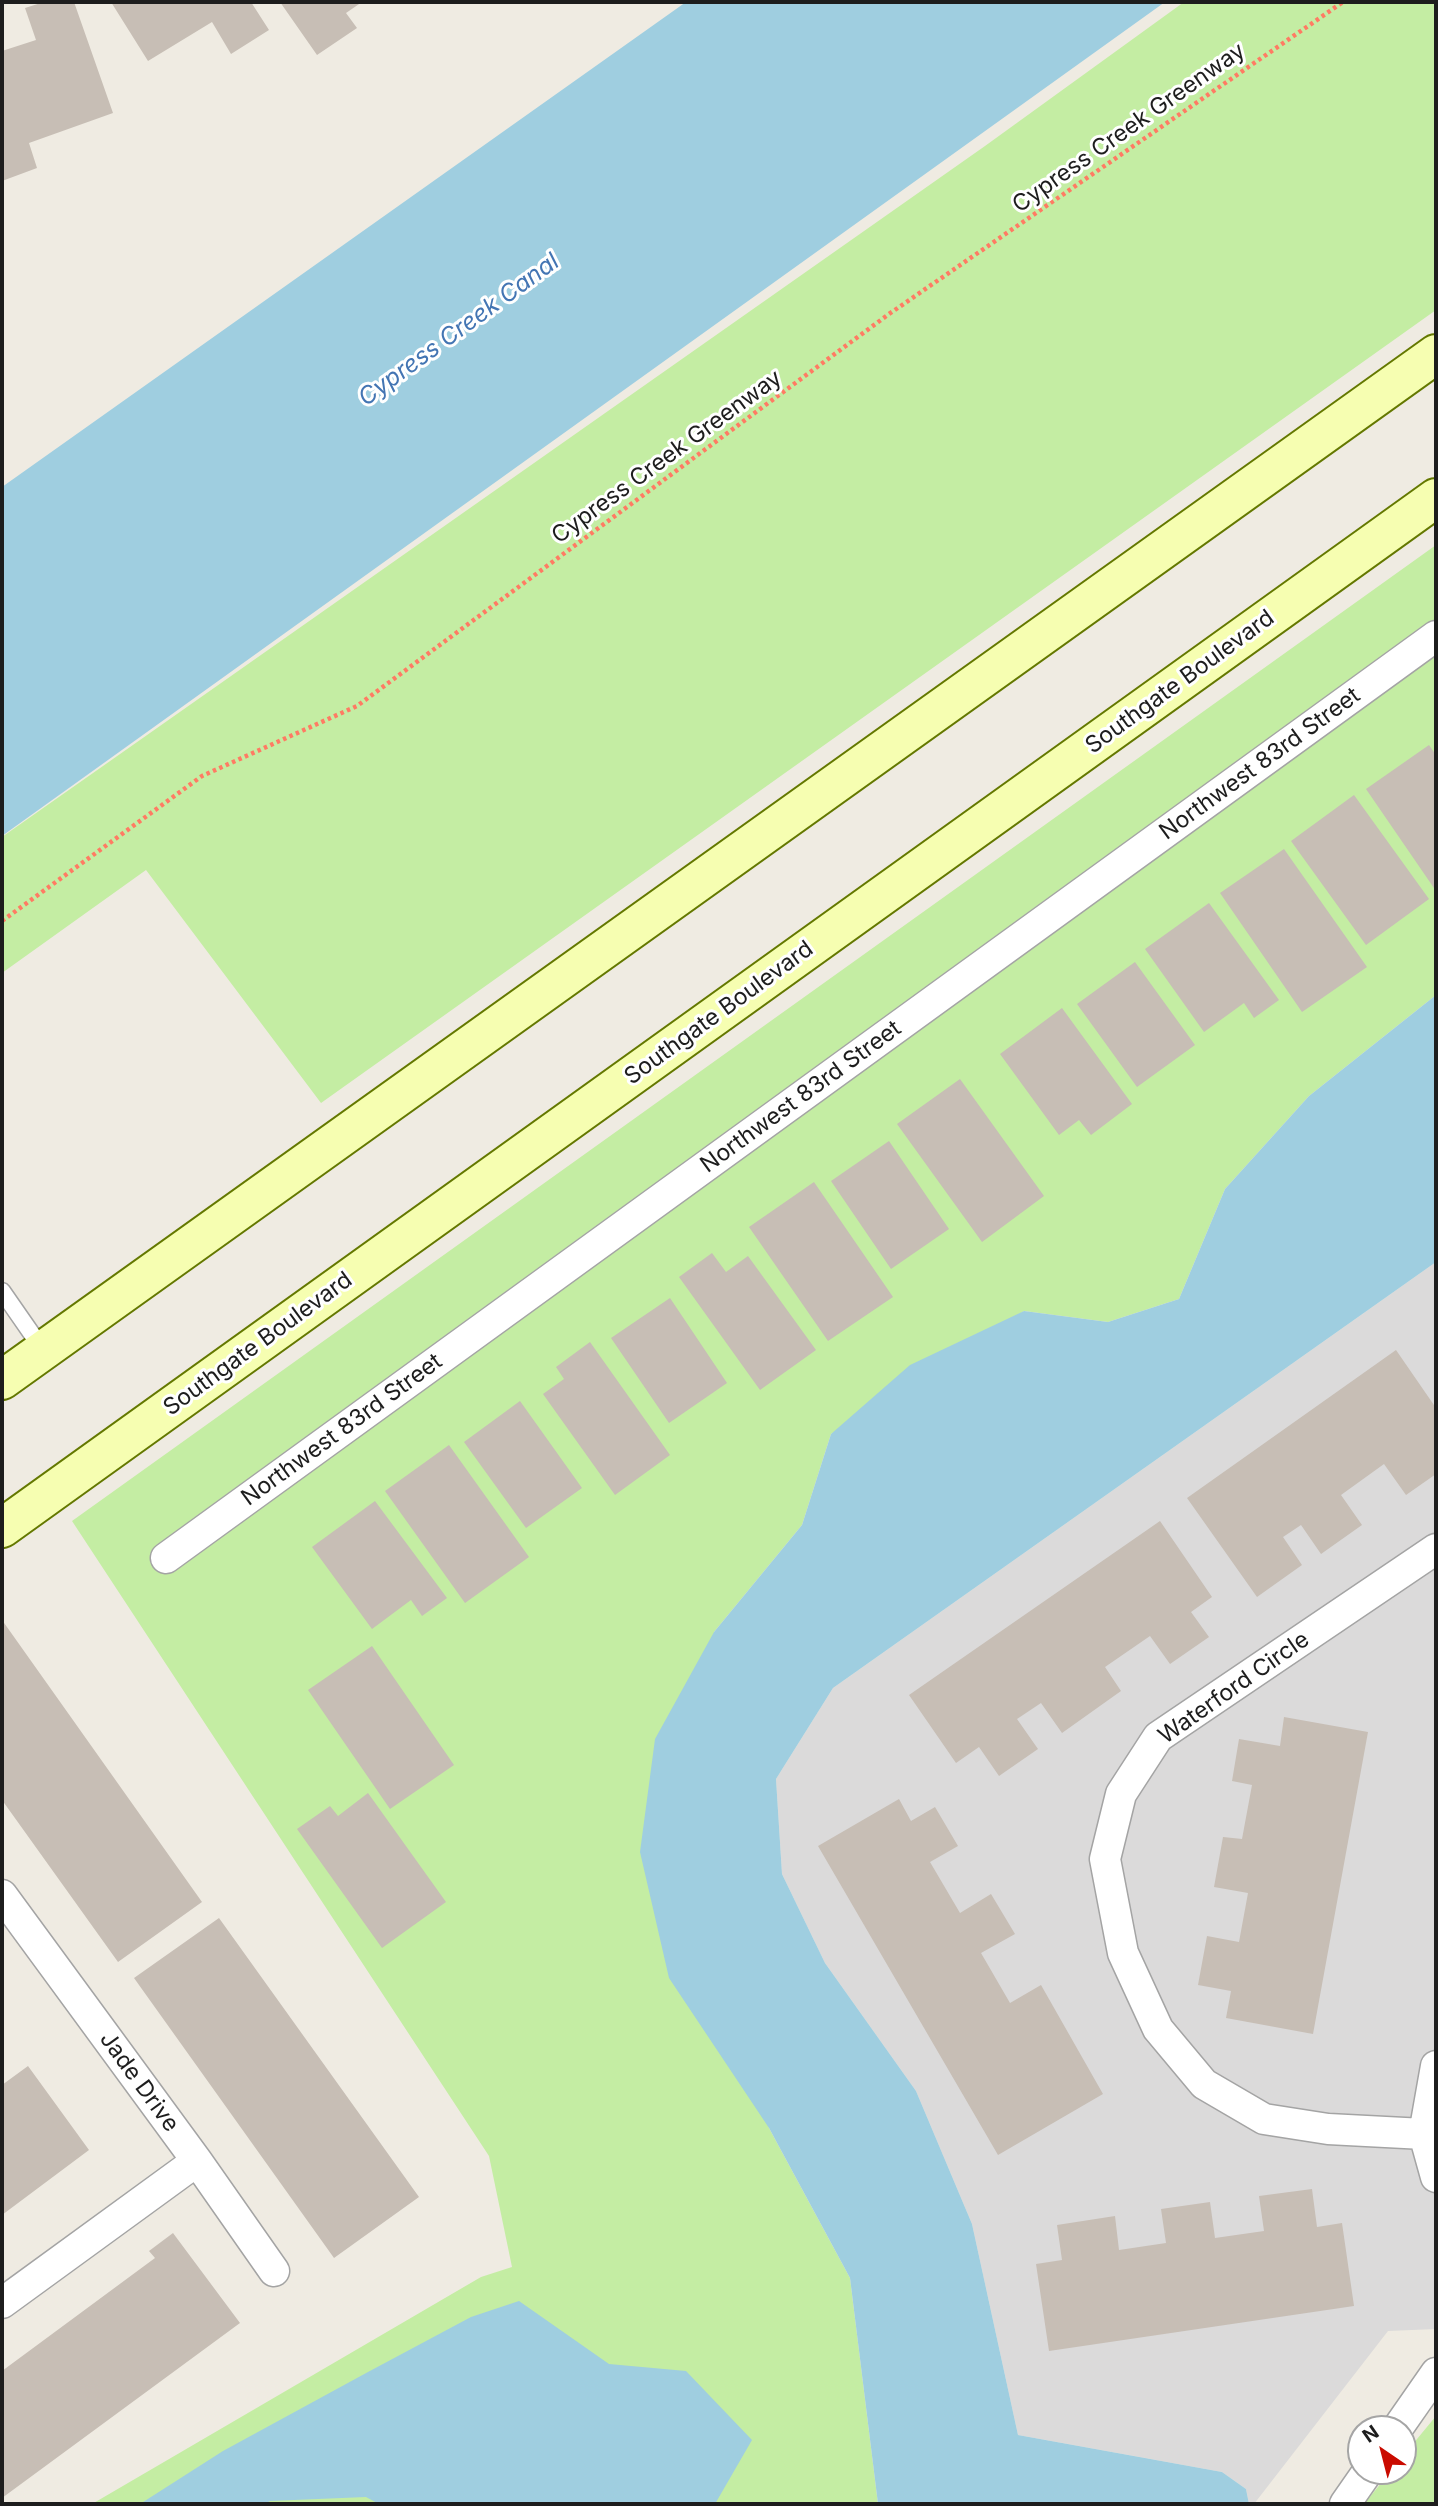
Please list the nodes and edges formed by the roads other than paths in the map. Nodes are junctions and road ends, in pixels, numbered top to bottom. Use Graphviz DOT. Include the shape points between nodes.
graph roads {
  1 [pos="1436,354"];
  2 [pos="1436,498"];
  3 [pos="1436,636"];
  4 [pos="2,1291"];
  5 [pos="43,1350"];
  6 [pos="2,1380"];
  7 [pos="2,1528"];
  8 [pos="1436,1549"];
  9 [pos="166,1558"];
  10 [pos="2,1895"];
  11 [pos="1436,2066"];
  12 [pos="1424,2134"];
  13 [pos="197,2161"];
  14 [pos="1436,2177"];
  15 [pos="274,2272"];
  16 [pos="2,2303"];
  17 [pos="1436,2373"];
  18 [pos="1407,2415"];
  19 [pos="1358,2485"];
  20 [pos="1345,2504"];
  1 -- 5 [label="main road"];
  2 -- 7 [label="main road, Southgate Boulevard"];
  3 -- 9 [label="street, Northwest 83rd Street"];
  4 -- 5 [label="lane"];
  5 -- 6 [label="main road"];
  8 -- 12 [label="street, Waterford Circle" via="1158,1737 1121,1794 1105,1859 1124,1953 1158,2029 1204,2084 1264,2119 1328,2129"];
  10 -- 13 [label="street, Jade Drive"];
  11 -- 12 [label="street"];
  12 -- 14 [label="street"];
  13 -- 15 [label="street, Jade Drive"];
  13 -- 16 [label="street"];
  17 -- 18 [label="street"];
  19 -- 20 [label="street"];
}
